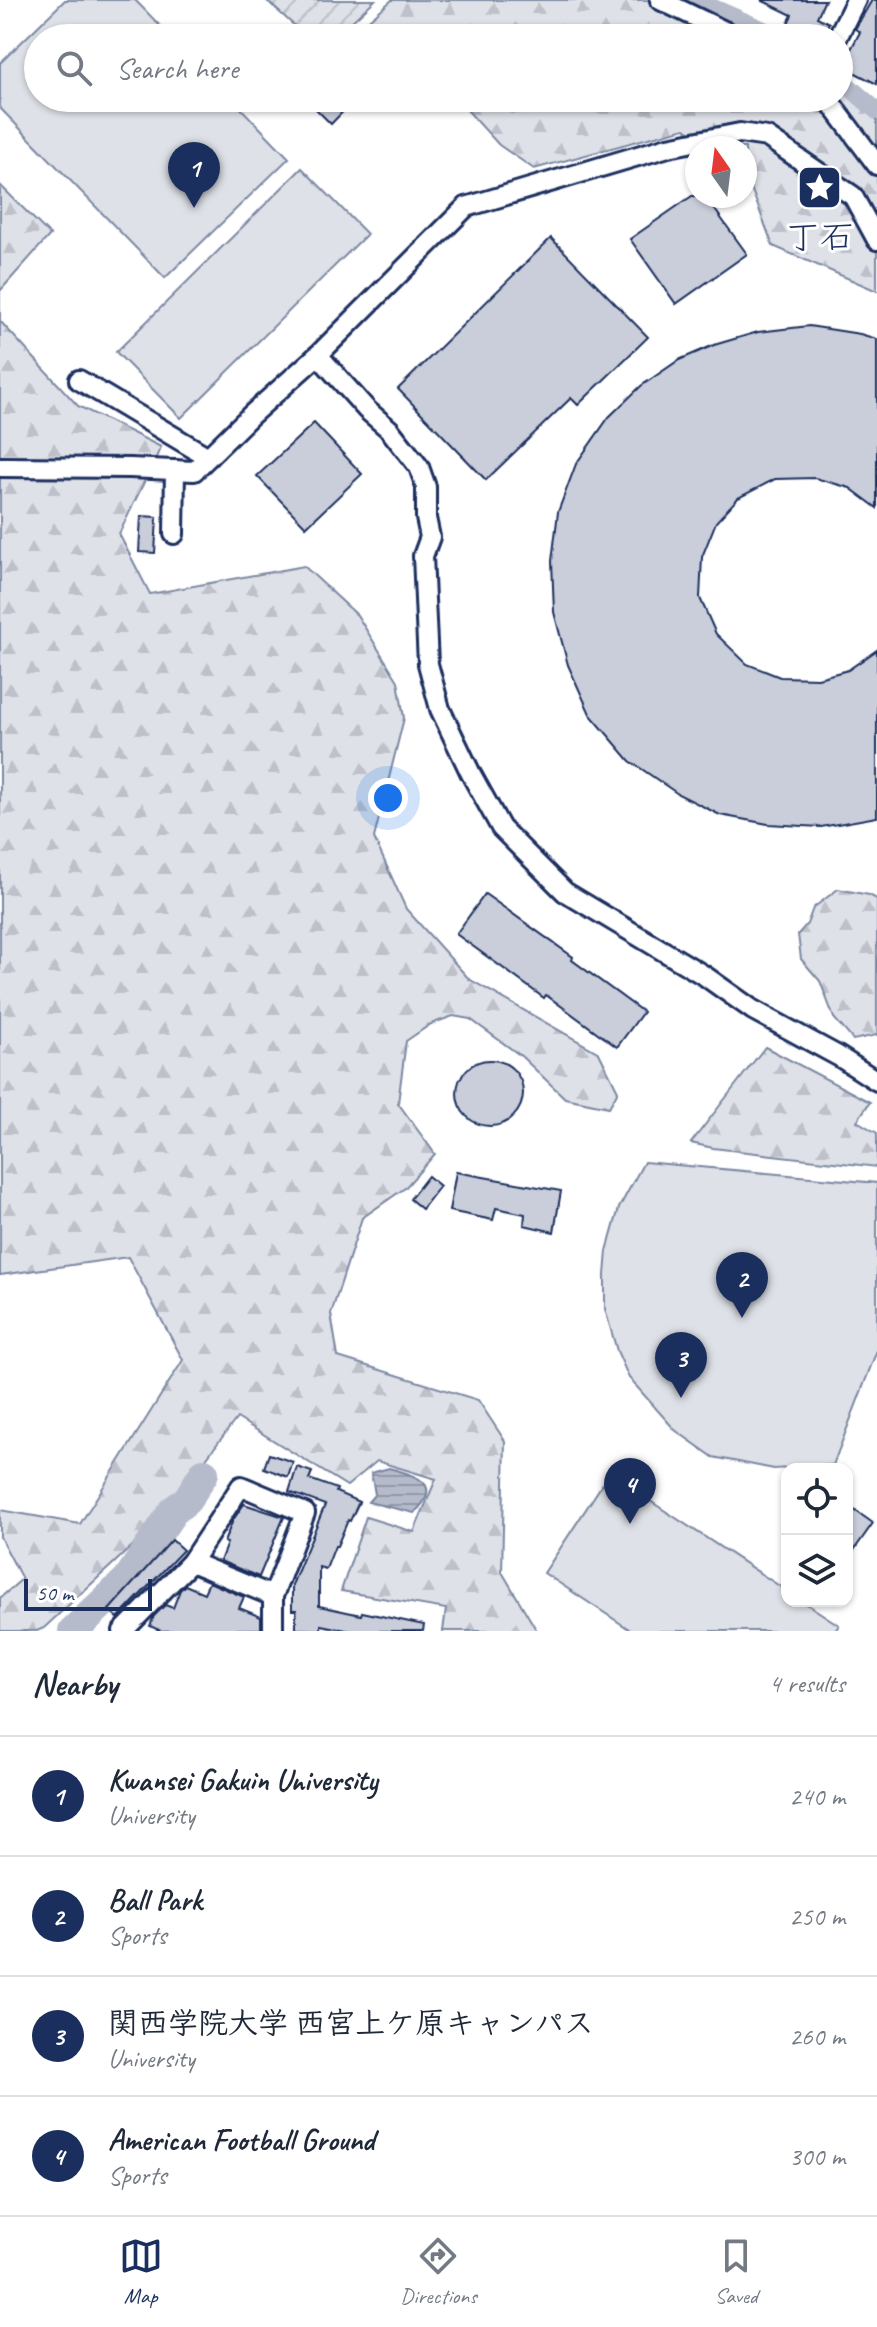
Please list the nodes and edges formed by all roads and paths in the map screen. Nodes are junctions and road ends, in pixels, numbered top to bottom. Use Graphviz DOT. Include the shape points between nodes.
graph roads {
  1 [pos="660,0"];
  2 [pos="856,0"];
  3 [pos="710,24"];
  4 [pos="844,24"];
  5 [pos="837,112"];
  6 [pos="877,165"];
  7 [pos="877,240"];
  8 [pos="318,355"];
  9 [pos="79,380"];
  10 [pos="208,457"];
  11 [pos="0,467"];
  12 [pos="175,470"];
  13 [pos="174,534"];
  14 [pos="877,1081"];
  15 [pos="191,1562"];
  16 [pos="273,1596"];
  17 [pos="128,1630"];
  18 [pos="273,1631"];
  1 -- 3 [label="street"];
  2 -- 4 [label="street"];
  5 -- 6 [label="street"];
  7 -- 8 [label="street" via="853,196 767,137 740,133 668,147 466,207"];
  8 -- 10 [label="street"];
  8 -- 14 [label="street" via="419,467 430,537 423,556 428,664 440,709 501,828 565,892"];
  9 -- 10 [label="street"];
  10 -- 12 [label="street" via="194,471"];
  11 -- 12 [label="street"];
  12 -- 13 [label="street"];
  15 -- 16 [label="street"];
  15 -- 16 [label="street" via="241,1486 305,1513"];
  15 -- 17 [label="street"];
  16 -- 18 [label="street"];
}
